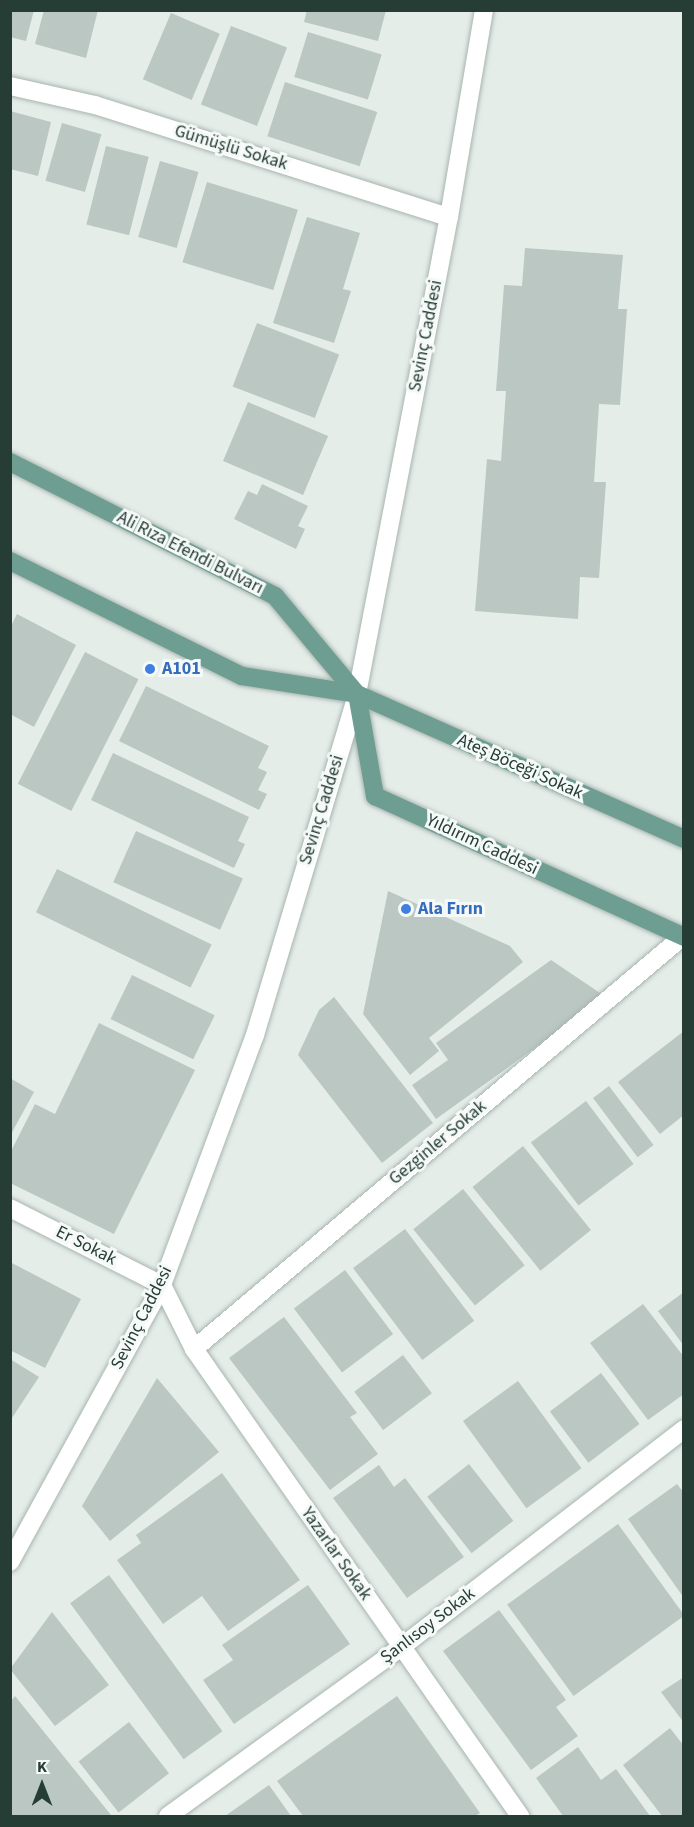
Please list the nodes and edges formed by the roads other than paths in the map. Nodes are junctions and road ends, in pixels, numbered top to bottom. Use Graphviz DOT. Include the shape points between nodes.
graph roads {
  1 [pos="484,10"];
  2 [pos="10,86"];
  3 [pos="449,217"];
  4 [pos="10,462"];
  5 [pos="10,561"];
  6 [pos="357,694"];
  7 [pos="684,839"];
  8 [pos="683,937"];
  9 [pos="10,1208"];
  10 [pos="162,1285"];
  11 [pos="194,1349"];
  12 [pos="684,1429"];
  13 [pos="10,1562"];
  14 [pos="400,1648"];
  15 [pos="168,1816"];
  16 [pos="520,1816"];
  1 -- 3 [label="street, Sevinç Caddesi"];
  2 -- 3 [label="street, Gümüşlü Sokak" via="95,105"];
  3 -- 6 [label="street, Sevinç Caddesi"];
  4 -- 6 [label="main road, Ali Rıza Efendi Bulvarı" via="275,596"];
  5 -- 6 [label="main road" via="242,676"];
  6 -- 7 [label="main road, Ateş Böceği Sokak"];
  6 -- 8 [label="main road, Yıldırım Caddesi" via="375,796"];
  6 -- 10 [label="street, Sevinç Caddesi" via="255,1035"];
  8 -- 11 [label="street, Gezginler Sokak"];
  9 -- 10 [label="street, Er Sokak"];
  10 -- 11 [label="street, Yazarlar Sokak"];
  10 -- 13 [label="street, Sevinç Caddesi"];
  11 -- 14 [label="street, Yazarlar Sokak"];
  12 -- 14 [label="street, Şanlısoy Sokak"];
  14 -- 15 [label="street, Şanlısoy Sokak"];
  14 -- 16 [label="street, Yazarlar Sokak"];
}
